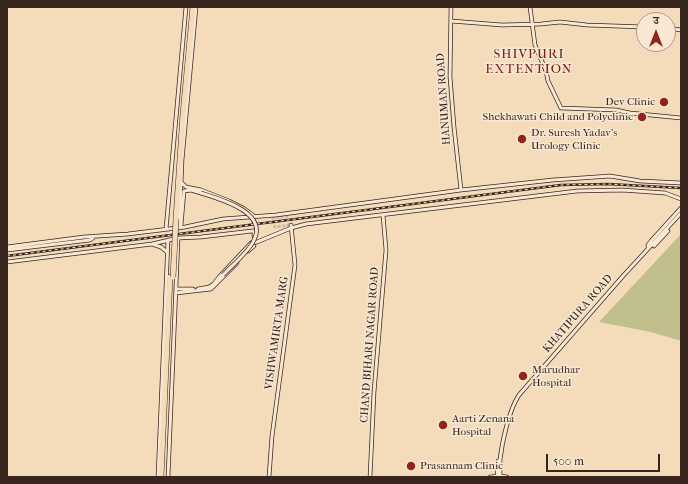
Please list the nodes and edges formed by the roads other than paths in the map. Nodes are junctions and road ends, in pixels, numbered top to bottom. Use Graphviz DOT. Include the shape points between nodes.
graph roads {
  1 [pos="186,7"];
  2 [pos="190,7"];
  3 [pos="193,7"];
  4 [pos="196,7"];
  5 [pos="451,7"];
  6 [pos="530,7"];
  7 [pos="451,21"];
  8 [pos="533,24"];
  9 [pos="636,27"];
  10 [pos="681,118"];
  11 [pos="181,182"];
  12 [pos="681,183"];
  13 [pos="461,190"];
  14 [pos="201,192"];
  15 [pos="680,200"];
  16 [pos="681,212"];
  17 [pos="382,215"];
  18 [pos="174,219"];
  19 [pos="167,222"];
  20 [pos="181,226"];
  21 [pos="291,226"];
  22 [pos="166,229"];
  23 [pos="178,238"];
  24 [pos="168,240"];
  25 [pos="251,243"];
  26 [pos="152,244"];
  27 [pos="168,247"];
  28 [pos="178,247"];
  29 [pos="7,249"];
  30 [pos="167,252"];
  31 [pos="7,262"];
  32 [pos="223,276"];
  33 [pos="172,277"];
  34 [pos="213,285"];
  35 [pos="176,291"];
  36 [pos="499,470"];
  37 [pos="498,476"];
  38 [pos="158,477"];
  39 [pos="161,477"];
  40 [pos="164,477"];
  41 [pos="168,477"];
  42 [pos="269,477"];
  43 [pos="369,477"];
  44 [pos="490,477"];
  45 [pos="508,477"];
  1 -- 19 [label="street"];
  2 -- 18 [label="highway" via="180,109"];
  3 -- 18 [label="highway"];
  4 -- 11 [label="street"];
  5 -- 7 [label="street, HANUMAN ROAD"];
  6 -- 8 [label="street"];
  7 -- 8 [label="street"];
  7 -- 13 [label="street, HANUMAN ROAD" via="450,77"];
  8 -- 9 [label="street" via="560,22"];
  8 -- 10 [label="street" via="535,45 561,108 616,110"];
  11 -- 14 [label="street" via="186,187"];
  11 -- 20 [label="street"];
  12 -- 13 [label="street" via="640,182 610,176"];
  13 -- 20 [label="street" via="289,215 223,219"];
  14 -- 20 [label="street" via="184,190"];
  14 -- 32 [label="street, bridge" via="244,210 256,225 256,237 252,244"];
  15 -- 17 [label="street" via="665,193 622,190 577,191"];
  16 -- 36 [label="street, KHATIPURA ROAD" via="519,396 502,446"];
  17 -- 21 [label="street"];
  17 -- 43 [label="street, CHAND BIHARI NAGAR ROAD" via="384,251"];
  18 -- 33 [label="highway"];
  19 -- 20 [label="street"];
  19 -- 22 [label="street"];
  20 -- 22 [label="street"];
  21 -- 25 [label="street"];
  21 -- 42 [label="street, VISHWAMIRTA MARG" via="295,263 271,436"];
  22 -- 29 [label="street"];
  23 -- 24 [label="street"];
  23 -- 25 [label="street" via="254,231"];
  23 -- 28 [label="street"];
  24 -- 26 [label="street"];
  24 -- 27 [label="street"];
  25 -- 34 [label="street"];
  26 -- 30 [label="street"];
  26 -- 31 [label="street"];
  27 -- 28 [label="street" via="174,244"];
  27 -- 30 [label="street"];
  28 -- 35 [label="street"];
  30 -- 38 [label="street"];
  32 -- 34 [label="street"];
  32 -- 35 [label="street" via="212,289"];
  33 -- 39 [label="highway"];
  33 -- 40 [label="highway"];
  34 -- 35 [label="street"];
  35 -- 41 [label="street"];
  36 -- 37 [label="street, KHATIPURA ROAD"];
  36 -- 44 [label="street"];
  36 -- 45 [label="street"];
  37 -- 44 [label="street"];
  37 -- 45 [label="street"];
}
